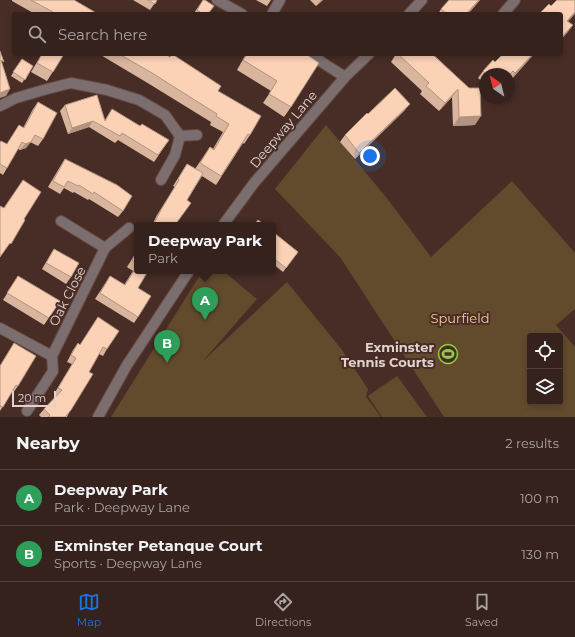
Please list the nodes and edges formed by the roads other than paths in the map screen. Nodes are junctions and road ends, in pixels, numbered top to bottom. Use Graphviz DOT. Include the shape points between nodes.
graph roads {
  1 [pos="217,0"];
  2 [pos="280,0"];
  3 [pos="422,0"];
  4 [pos="515,0"];
  5 [pos="238,12"];
  6 [pos="273,12"];
  7 [pos="412,12"];
  8 [pos="505,12"];
  9 [pos="311,56"];
  10 [pos="367,56"];
  11 [pos="345,77"];
  12 [pos="0,106"];
  13 [pos="197,134"];
  14 [pos="180,136"];
  15 [pos="161,180"];
  16 [pos="61,221"];
  17 [pos="225,222"];
  18 [pos="129,228"];
  19 [pos="106,248"];
  20 [pos="187,274"];
  21 [pos="0,328"];
  22 [pos="52,356"];
  23 [pos="27,411"];
  24 [pos="98,417"];
  1 -- 5 [label="street"];
  2 -- 6 [label="street"];
  3 -- 7 [label="street"];
  4 -- 8 [label="street"];
  9 -- 11 [label="street"];
  10 -- 11 [label="street, Deepway Lane"];
  11 -- 17 [label="street, Deepway Lane" via="254,184"];
  12 -- 14 [label="street" via="16,98 71,83 139,100 165,115"];
  13 -- 14 [label="street"];
  14 -- 15 [label="street" via="175,155"];
  16 -- 19 [label="street"];
  18 -- 19 [label="street, Oak Close"];
  19 -- 22 [label="street, Oak Close"];
  20 -- 24 [label="street" via="127,365"];
  21 -- 22 [label="street"];
  22 -- 23 [label="street, Oak Close" via="53,371"];
}
